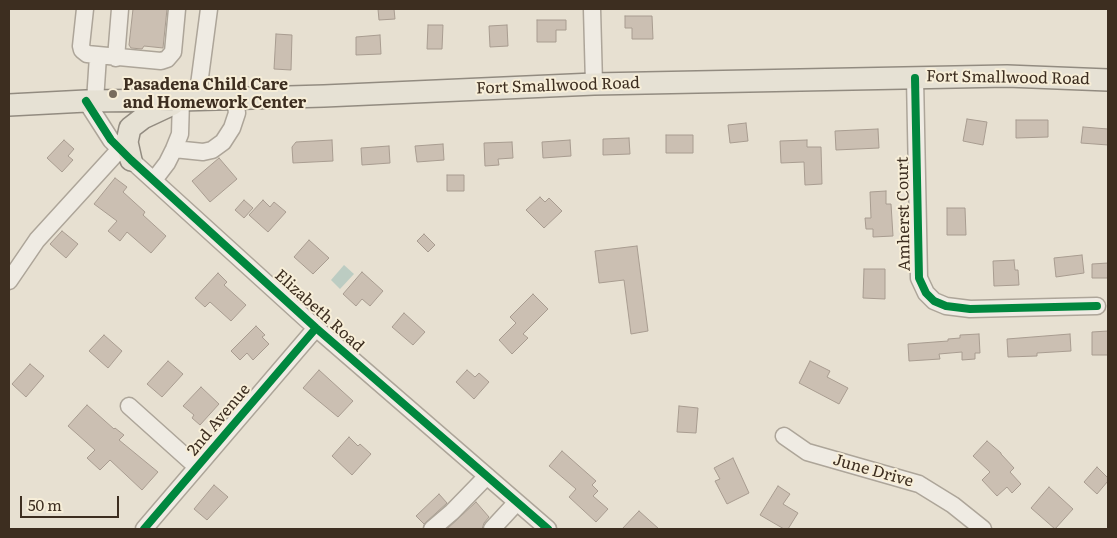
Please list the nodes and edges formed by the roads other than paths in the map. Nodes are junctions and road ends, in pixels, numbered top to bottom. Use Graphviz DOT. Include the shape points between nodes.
graph roads {
  1 [pos="84,9"];
  2 [pos="120,9"];
  3 [pos="177,9"];
  4 [pos="209,9"];
  5 [pos="592,9"];
  6 [pos="98,56"];
  7 [pos="116,58"];
  8 [pos="915,78"];
  9 [pos="1108,80"];
  10 [pos="594,84"];
  11 [pos="235,98"];
  12 [pos="189,100"];
  13 [pos="90,101"];
  14 [pos="9,105"];
  15 [pos="174,150"];
  16 [pos="126,154"];
  17 [pos="154,180"];
  18 [pos="9,280"];
  19 [pos="1097,306"];
  20 [pos="316,328"];
  21 [pos="129,406"];
  22 [pos="784,436"];
  23 [pos="197,467"];
  24 [pos="487,476"];
  25 [pos="517,502"];
  26 [pos="144,529"];
  27 [pos="432,529"];
  28 [pos="492,529"];
  29 [pos="548,529"];
  30 [pos="982,529"];
  1 -- 6 [label="street" via="81,48 87,54"];
  2 -- 7 [label="street"];
  3 -- 7 [label="street" via="169,57 161,61"];
  4 -- 12 [label="street"];
  5 -- 10 [label="street"];
  6 -- 7 [label="street"];
  6 -- 13 [label="street"];
  8 -- 9 [label="main road, Fort Smallwood Road" via="1007,76"];
  8 -- 10 [label="main road, Fort Smallwood Road"];
  8 -- 19 [label="street, Amherst Court" via="919,278 926,293 946,306 970,309"];
  10 -- 11 [label="main road, Fort Smallwood Road"];
  11 -- 12 [label="main road, Fort Smallwood Road"];
  11 -- 15 [label="street" via="237,113 222,142 203,152"];
  12 -- 13 [label="main road, Fort Smallwood Road"];
  12 -- 15 [label="street"];
  12 -- 16 [label="main road" via="143,118 130,128"];
  13 -- 14 [label="main road, Fort Smallwood Road"];
  13 -- 16 [label="street, Elizabeth Road" via="101,126"];
  15 -- 17 [label="street"];
  16 -- 17 [label="street, Elizabeth Road"];
  16 -- 18 [label="street" via="37,240"];
  17 -- 20 [label="street, Elizabeth Road"];
  20 -- 23 [label="street, 2nd Avenue"];
  20 -- 24 [label="street, Elizabeth Road"];
  21 -- 23 [label="street"];
  22 -- 30 [label="street, June Drive" via="806,452 919,484 953,505"];
  23 -- 26 [label="street, 2nd Avenue"];
  24 -- 25 [label="street, Elizabeth Road"];
  24 -- 27 [label="street"];
  25 -- 28 [label="street"];
  25 -- 29 [label="street, Elizabeth Road"];
}
